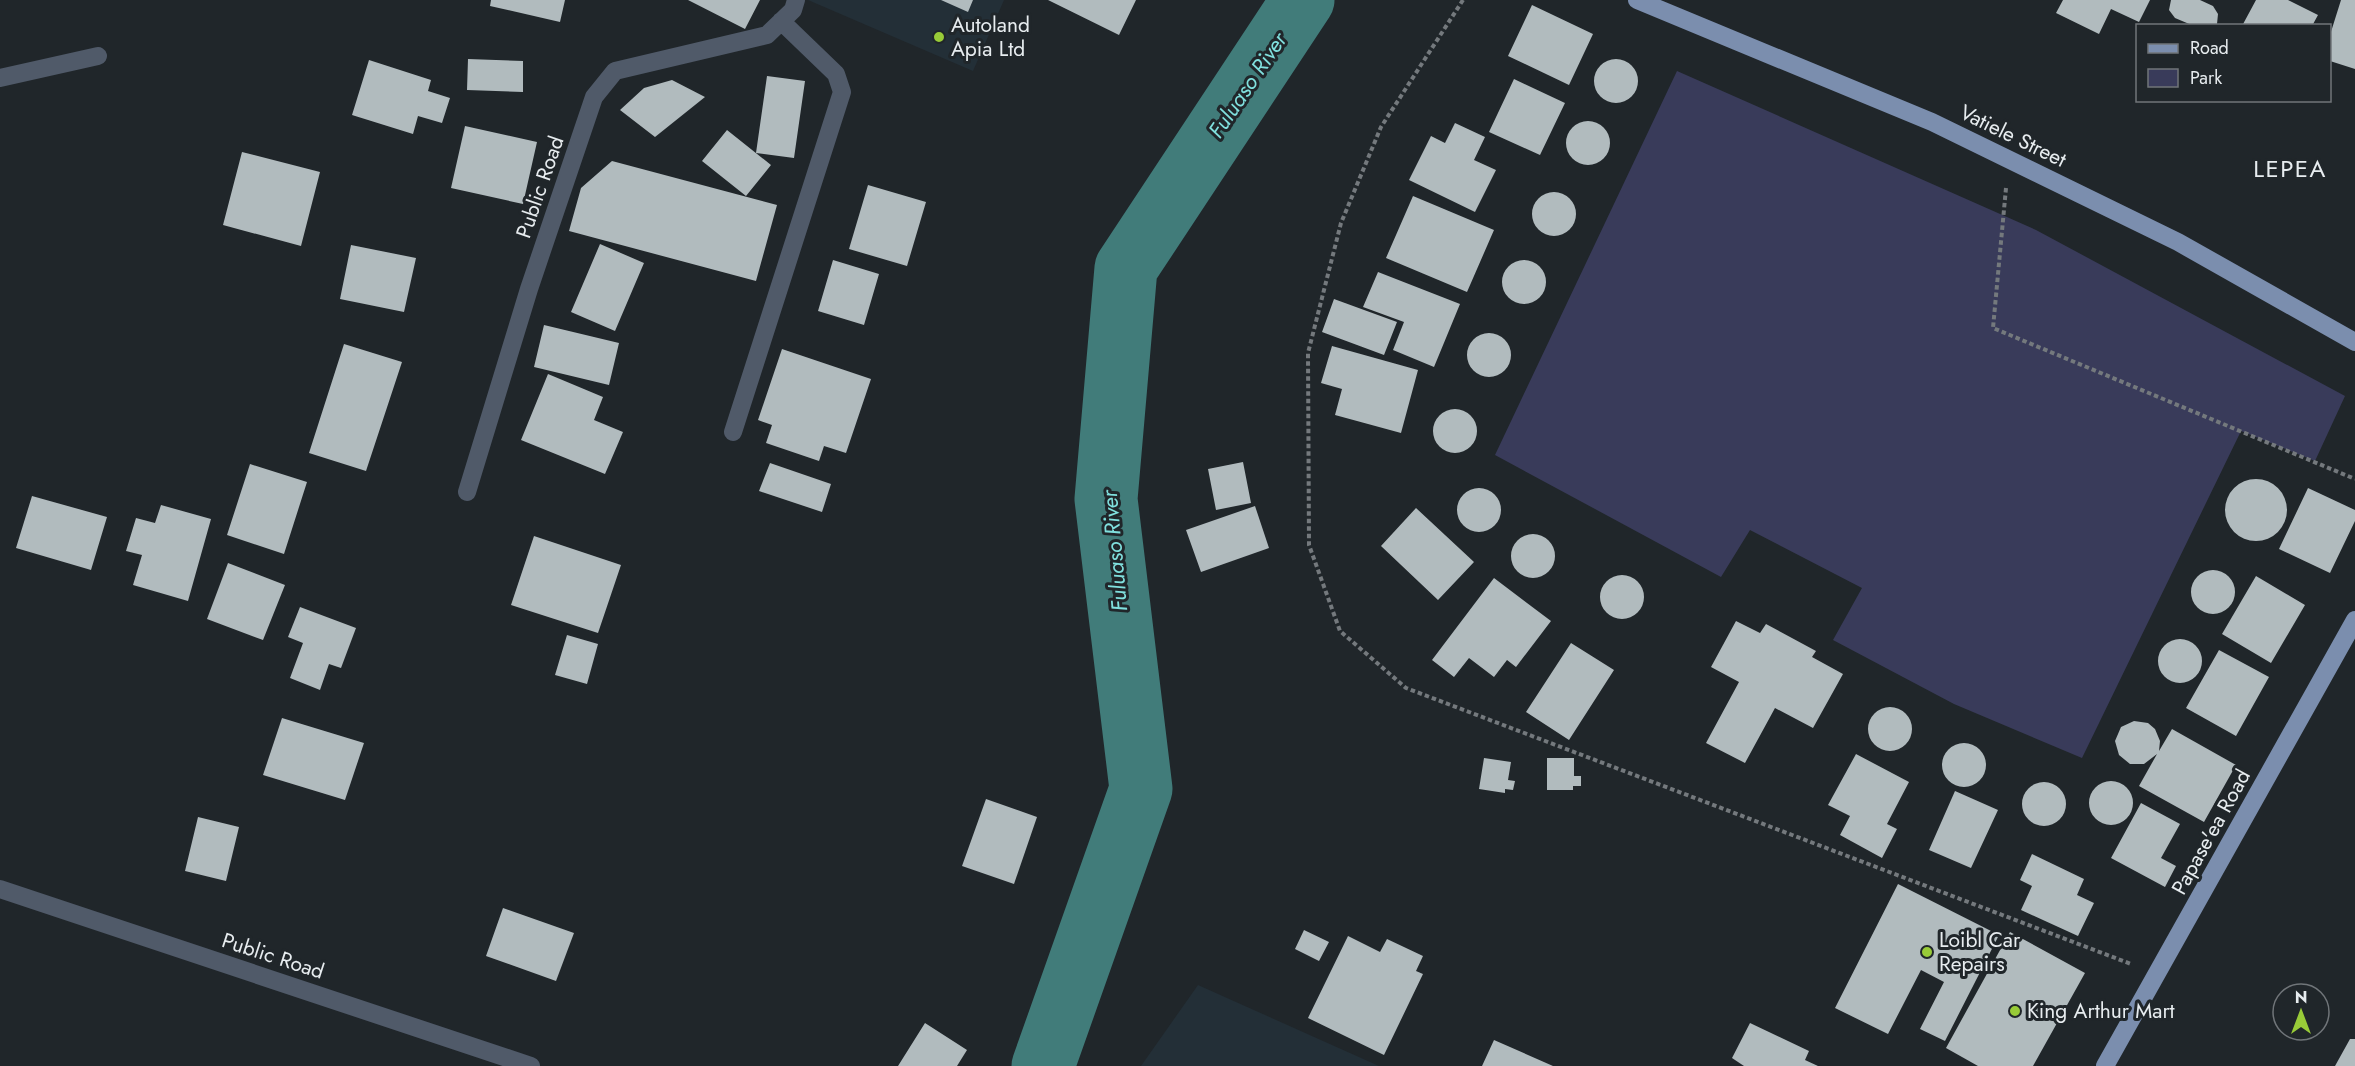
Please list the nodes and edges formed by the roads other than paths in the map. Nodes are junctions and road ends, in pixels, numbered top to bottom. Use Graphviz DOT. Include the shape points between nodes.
graph roads {
  1 [pos="796,0"];
  2 [pos="1637,0"];
  3 [pos="1663,6"];
  4 [pos="781,21"];
  5 [pos="98,56"];
  6 [pos="0,78"];
  7 [pos="2355,342"];
  8 [pos="733,432"];
  9 [pos="467,492"];
  10 [pos="2355,620"];
  11 [pos="0,889"];
  12 [pos="531,1066"];
  13 [pos="2105,1066"];
  1 -- 4 [label="street, Public Road"];
  2 -- 3 [label="main road, Vatiele Street"];
  3 -- 7 [label="main road, Vatiele Street" via="2008,158 2178,242"];
  4 -- 8 [label="street" via="836,74 842,92"];
  4 -- 9 [label="street, Public Road" via="767,35 615,71 594,97 529,288"];
  5 -- 6 [label="street"];
  10 -- 13 [label="main road, Papase'ea Road"];
  11 -- 12 [label="street, Public Road"];
}
